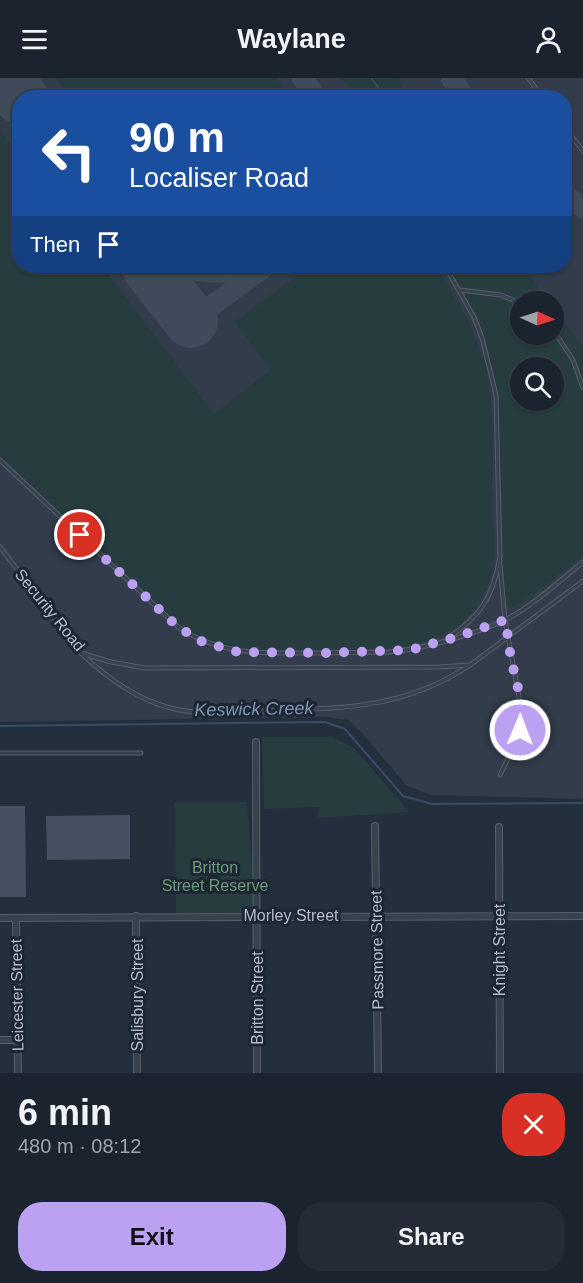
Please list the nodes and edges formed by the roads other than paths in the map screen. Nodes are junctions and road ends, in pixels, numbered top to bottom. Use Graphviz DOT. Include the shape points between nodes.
graph roads {
  1 [pos="572,137"];
  2 [pos="583,152"];
  3 [pos="449,273"];
  4 [pos="460,290"];
  5 [pos="510,299"];
  6 [pos="563,345"];
  7 [pos="583,388"];
  8 [pos="0,460"];
  9 [pos="0,548"];
  10 [pos="500,557"];
  11 [pos="583,562"];
  12 [pos="583,581"];
  13 [pos="505,620"];
  14 [pos="508,638"];
  15 [pos="445,640"];
  16 [pos="81,653"];
  17 [pos="470,665"];
  18 [pos="256,742"];
  19 [pos="0,753"];
  20 [pos="141,753"];
  21 [pos="500,775"];
  22 [pos="375,826"];
  23 [pos="499,827"];
  24 [pos="256,915"];
  25 [pos="377,915"];
  26 [pos="136,916"];
  27 [pos="499,916"];
  28 [pos="583,916"];
  29 [pos="0,918"];
  30 [pos="16,918"];
  31 [pos="0,1040"];
  32 [pos="17,1040"];
  33 [pos="18,1073"];
  34 [pos="137,1073"];
  35 [pos="257,1073"];
  36 [pos="378,1073"];
  37 [pos="500,1073"];
  1 -- 2 [label="lane"];
  3 -- 4 [label="lane"];
  4 -- 5 [label="lane"];
  4 -- 10 [label="lane" via="482,338 496,394"];
  6 -- 7 [label="lane"];
  8 -- 15 [label="lane" via="172,622 203,642 238,652 389,652"];
  9 -- 16 [label="lane, Security Road"];
  10 -- 13 [label="lane"];
  10 -- 15 [label="lane" via="488,599 470,621"];
  11 -- 13 [label="lane"];
  12 -- 14 [label="lane"];
  13 -- 14 [label="lane"];
  13 -- 15 [label="lane"];
  14 -- 17 [label="lane"];
  14 -- 21 [label="lane" via="523,719"];
  16 -- 17 [label="lane, Security Road" via="129,666 162,669"];
  16 -- 17 [label="lane" via="134,693 168,708 203,713 375,704 434,686"];
  18 -- 24 [label="street, Britton Street"];
  19 -- 20 [label="lane"];
  22 -- 25 [label="street, Passmore Street"];
  23 -- 27 [label="street, Knight Street"];
  24 -- 25 [label="street, Morley Street"];
  24 -- 26 [label="street, Morley Street"];
  24 -- 35 [label="street, Britton Street"];
  25 -- 27 [label="street, Morley Street"];
  25 -- 36 [label="street, Passmore Street"];
  26 -- 30 [label="street, Morley Street"];
  26 -- 34 [label="street, Salisbury Street"];
  27 -- 28 [label="street, Morley Street"];
  27 -- 37 [label="street, Knight Street"];
  29 -- 30 [label="street, Morley Street"];
  30 -- 32 [label="street, Leicester Street"];
  31 -- 32 [label="street"];
  32 -- 33 [label="street, Leicester Street"];
}
